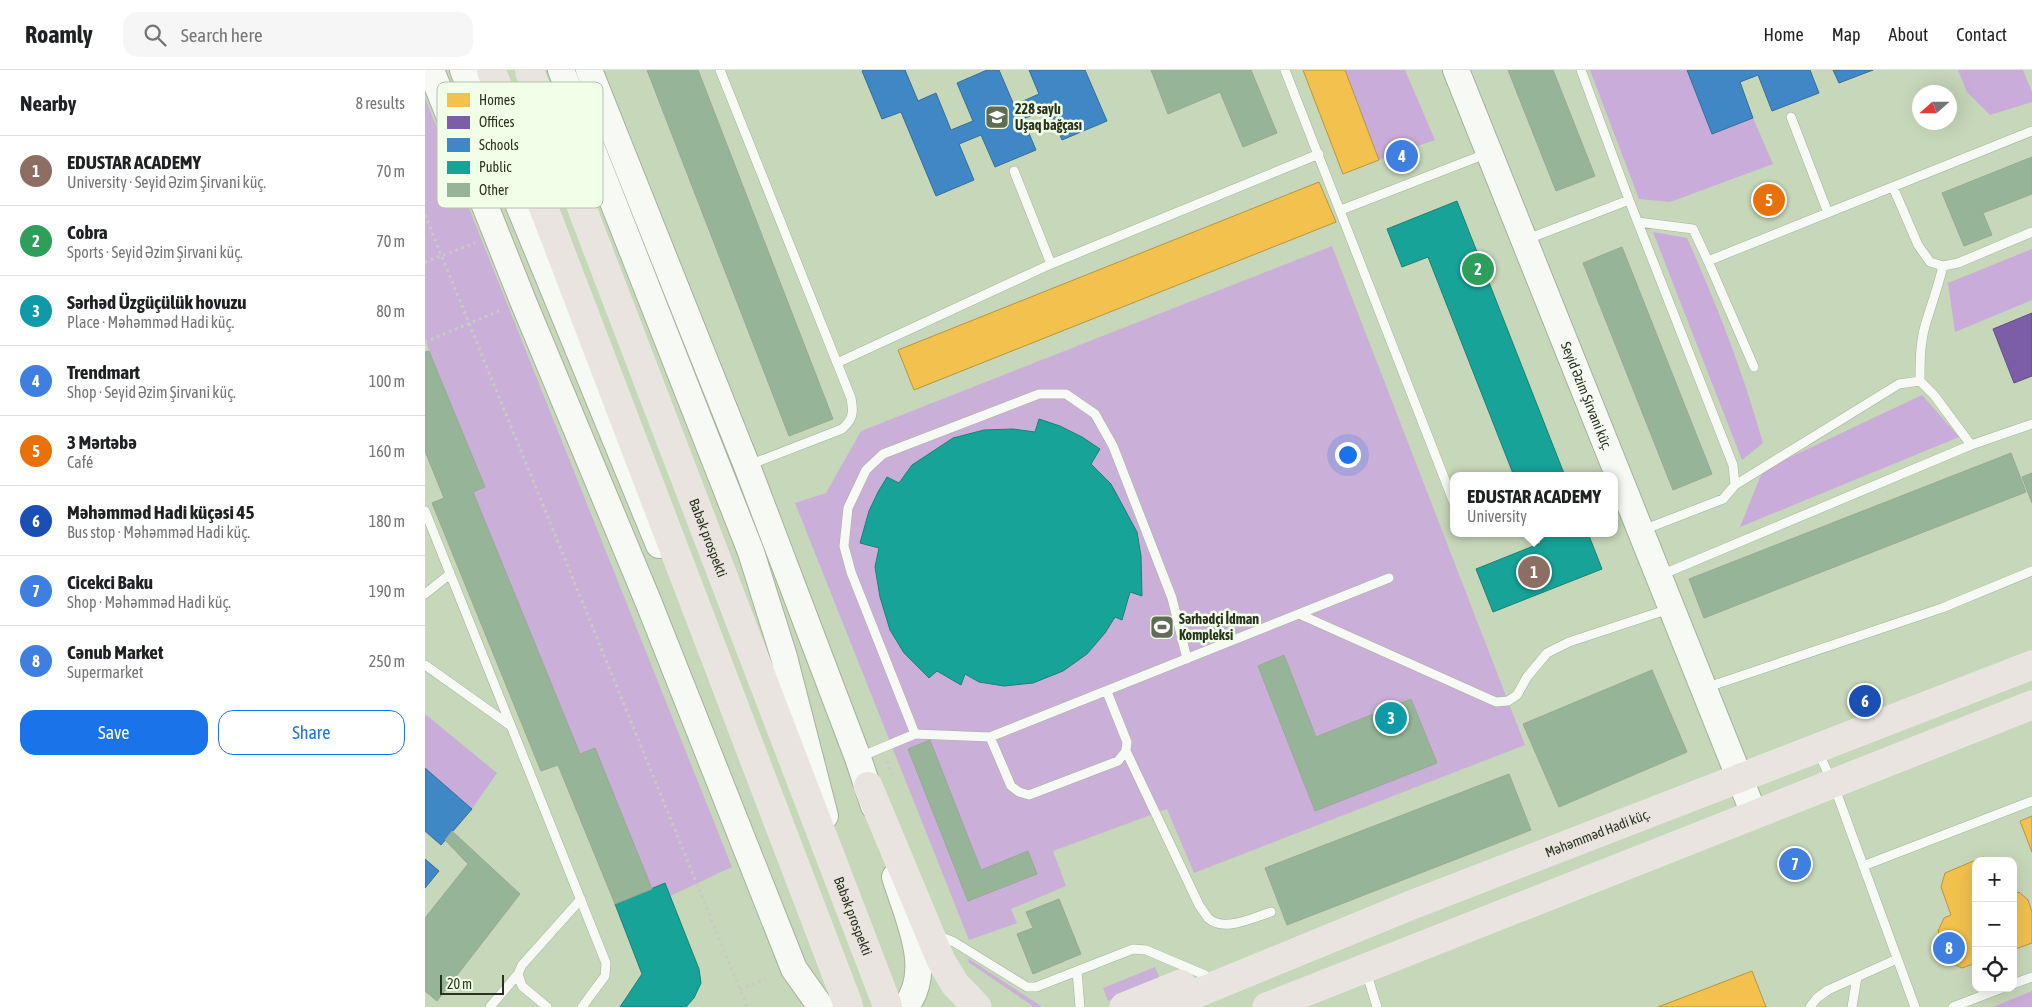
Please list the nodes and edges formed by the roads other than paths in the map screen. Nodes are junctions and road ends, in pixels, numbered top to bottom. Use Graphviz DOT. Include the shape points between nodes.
graph roads {
  1 [pos="431,70"];
  2 [pos="463,70"];
  3 [pos="491,70"];
  4 [pos="529,70"];
  5 [pos="561,70"];
  6 [pos="589,70"];
  7 [pos="720,70"];
  8 [pos="1285,70"];
  9 [pos="1456,70"];
  10 [pos="1581,70"];
  11 [pos="468,82"];
  12 [pos="496,82"];
  13 [pos="534,82"];
  14 [pos="566,82"];
  15 [pos="594,82"];
  16 [pos="437,85"];
  17 [pos="603,105"];
  18 [pos="1791,117"];
  19 [pos="2032,131"];
  20 [pos="1490,152"];
  21 [pos="1319,154"];
  22 [pos="1014,171"];
  23 [pos="603,177"];
  24 [pos="1893,187"];
  25 [pos="1629,200"];
  26 [pos="486,208"];
  27 [pos="520,208"];
  28 [pos="544,208"];
  29 [pos="582,208"];
  30 [pos="1341,210"];
  31 [pos="1828,213"];
  32 [pos="1638,222"];
  33 [pos="2032,232"];
  34 [pos="1525,240"];
  35 [pos="1708,262"];
  36 [pos="1051,264"];
  37 [pos="1943,266"];
  38 [pos="837,363"];
  39 [pos="1754,367"];
  40 [pos="1920,381"];
  41 [pos="2032,424"];
  42 [pos="1971,445"];
  43 [pos="747,466"];
  44 [pos="1617,472"];
  45 [pos="1618,473"];
  46 [pos="1735,485"];
  47 [pos="1450,493"];
  48 [pos="425,511"];
  49 [pos="1641,531"];
  50 [pos="2032,572"];
  51 [pos="450,574"];
  52 [pos="1658,576"];
  53 [pos="1389,578"];
  54 [pos="425,594"];
  55 [pos="1672,608"];
  56 [pos="1299,614"];
  57 [pos="1187,659"];
  58 [pos="2032,665"];
  59 [pos="425,666"];
  60 [pos="1704,688"];
  61 [pos="1107,692"];
  62 [pos="2032,705"];
  63 [pos="511,726"];
  64 [pos="915,734"];
  65 [pos="990,737"];
  66 [pos="1817,749"];
  67 [pos="1126,751"];
  68 [pos="857,758"];
  69 [pos="1740,778"];
  70 [pos="1833,784"];
  71 [pos="868,786"];
  72 [pos="2032,801"];
  73 [pos="1754,814"];
  74 [pos="1863,866"];
  75 [pos="581,899"];
  76 [pos="849,906"];
  77 [pos="1409,906"];
  78 [pos="1271,912"];
  79 [pos="815,919"];
  80 [pos="931,938"];
  81 [pos="1897,959"];
  82 [pos="1365,968"];
  83 [pos="794,969"];
  84 [pos="1077,971"];
  85 [pos="517,974"];
  86 [pos="1205,975"];
  87 [pos="1857,977"];
  88 [pos="2032,977"];
  89 [pos="2017,983"];
  90 [pos="1992,992"];
  91 [pos="490,1007"];
  92 [pos="547,1007"];
  93 [pos="582,1007"];
  94 [pos="797,1007"];
  95 [pos="821,1007"];
  96 [pos="849,1007"];
  97 [pos="888,1007"];
  98 [pos="905,1007"];
  99 [pos="977,1007"];
  100 [pos="1080,1007"];
  101 [pos="1124,1007"];
  102 [pos="1163,1007"];
  103 [pos="1267,1007"];
  104 [pos="1377,1007"];
  105 [pos="1811,1007"];
  106 [pos="1852,1007"];
  107 [pos="1915,1007"];
  108 [pos="1953,1007"];
  1 -- 16 [label="main road"];
  2 -- 11 [label="main road, bridge"];
  3 -- 12 [label="main road, bridge"];
  4 -- 13 [label="main road, Babək prospekti, bridge"];
  5 -- 14 [label="main road, bridge"];
  6 -- 15 [label="main road"];
  7 -- 38 [label="lane"];
  8 -- 21 [label="lane"];
  9 -- 20 [label="main road, Seyid Əzim Şirvani küç."];
  10 -- 25 [label="lane"];
  17 -- 43 [label="main road"];
  18 -- 31 [label="lane"];
  19 -- 24 [label="lane"];
  20 -- 30 [label="lane"];
  20 -- 34 [label="main road, Seyid Əzim Şirvani küç."];
  21 -- 30 [label="lane"];
  21 -- 36 [label="lane"];
  22 -- 36 [label="lane"];
  23 -- 76 [label="main road, bridge" via="751,552 784,657"];
  24 -- 31 [label="lane"];
  24 -- 37 [label="lane" via="1918,245 1930,262"];
  25 -- 32 [label="lane"];
  25 -- 34 [label="lane"];
  26 -- 83 [label="main road" via="652,611"];
  27 -- 79 [label="main road, bridge"];
  28 -- 79 [label="main road, bridge"];
  29 -- 76 [label="main road, Babək prospekti, bridge"];
  30 -- 47 [label="lane"];
  31 -- 35 [label="lane"];
  32 -- 35 [label="lane" via="1693,229"];
  32 -- 46 [label="lane" via="1733,465"];
  33 -- 37 [label="lane" via="1958,263"];
  34 -- 44 [label="main road, Seyid Əzim Şirvani küç."];
  35 -- 39 [label="lane"];
  36 -- 38 [label="lane"];
  37 -- 40 [label="lane" via="1925,327"];
  38 -- 43 [label="lane" via="851,398 854,412 850,422 841,429"];
  40 -- 42 [label="lane"];
  40 -- 46 [label="lane" via="1899,384"];
  41 -- 42 [label="lane"];
  42 -- 52 [label="lane"];
  43 -- 68 [label="main road"];
  45 -- 49 [label="main road, Seyid Əzim Şirvani küç."];
  46 -- 49 [label="lane" via="1723,499"];
  48 -- 51 [label="lane"];
  49 -- 52 [label="main road, Seyid Əzim Şirvani küç."];
  50 -- 60 [label="lane" via="1942,608"];
  51 -- 54 [label="lane"];
  51 -- 63 [label="lane"];
  52 -- 55 [label="main road, Seyid Əzim Şirvani küç."];
  53 -- 56 [label="lane"];
  55 -- 56 [label="lane" via="1569,642 1547,653 1527,676 1517,695 1508,701 1496,702"];
  55 -- 60 [label="main road, Seyid Əzim Şirvani küç."];
  56 -- 57 [label="lane"];
  57 -- 61 [label="lane"];
  57 -- 64 [label="lane" via="1172,598 1113,446 1100,422 1095,414 1067,394 1039,394 883,454 866,470 848,508 844,546 851,572"];
  58 -- 66 [label="main road, Məhəmməd Hadi küç."];
  59 -- 63 [label="lane"];
  60 -- 69 [label="main road, Seyid Əzim Şirvani küç."];
  61 -- 65 [label="lane"];
  61 -- 67 [label="lane" via="1127,742"];
  62 -- 70 [label="main road"];
  63 -- 75 [label="lane"];
  64 -- 65 [label="lane"];
  64 -- 68 [label="lane"];
  65 -- 67 [label="lane" via="1011,786 1029,795 1118,761"];
  66 -- 69 [label="main road, Məhəmməd Hadi küç."];
  66 -- 70 [label="lane"];
  67 -- 78 [label="lane" via="1199,904 1209,918 1217,924 1235,923"];
  68 -- 71 [label="main road"];
  69 -- 73 [label="main road, Seyid Əzim Şirvani küç."];
  69 -- 77 [label="main road, Məhəmməd Hadi küç."];
  70 -- 73 [label="main road"];
  70 -- 74 [label="lane"];
  71 -- 80 [label="main road"];
  71 -- 98 [label="main road" via="918,961 918,980"];
  72 -- 74 [label="lane"];
  73 -- 82 [label="main road"];
  74 -- 81 [label="lane"];
  75 -- 85 [label="lane"];
  75 -- 93 [label="lane" via="606,963 605,976"];
  76 -- 97 [label="main road, Babək prospekti, bridge"];
  77 -- 86 [label="main road" via="1333,924"];
  77 -- 102 [label="main road, Məhəmməd Hadi küç."];
  79 -- 96 [label="main road, bridge"];
  80 -- 84 [label="lane" via="954,942 1027,987 1036,987"];
  80 -- 99 [label="main road" via="955,984"];
  81 -- 87 [label="lane"];
  81 -- 107 [label="lane"];
  82 -- 103 [label="main road"];
  82 -- 104 [label="lane"];
  83 -- 94 [label="main road"];
  83 -- 95 [label="main road"];
  84 -- 86 [label="lane" via="1133,949 1146,950"];
  84 -- 100 [label="lane"];
  85 -- 91 [label="lane"];
  85 -- 92 [label="lane" via="522,986"];
  86 -- 101 [label="main road"];
  87 -- 105 [label="lane" via="1828,990"];
  87 -- 106 [label="lane"];
  88 -- 89 [label="lane"];
  90 -- 108 [label="lane"];
}
